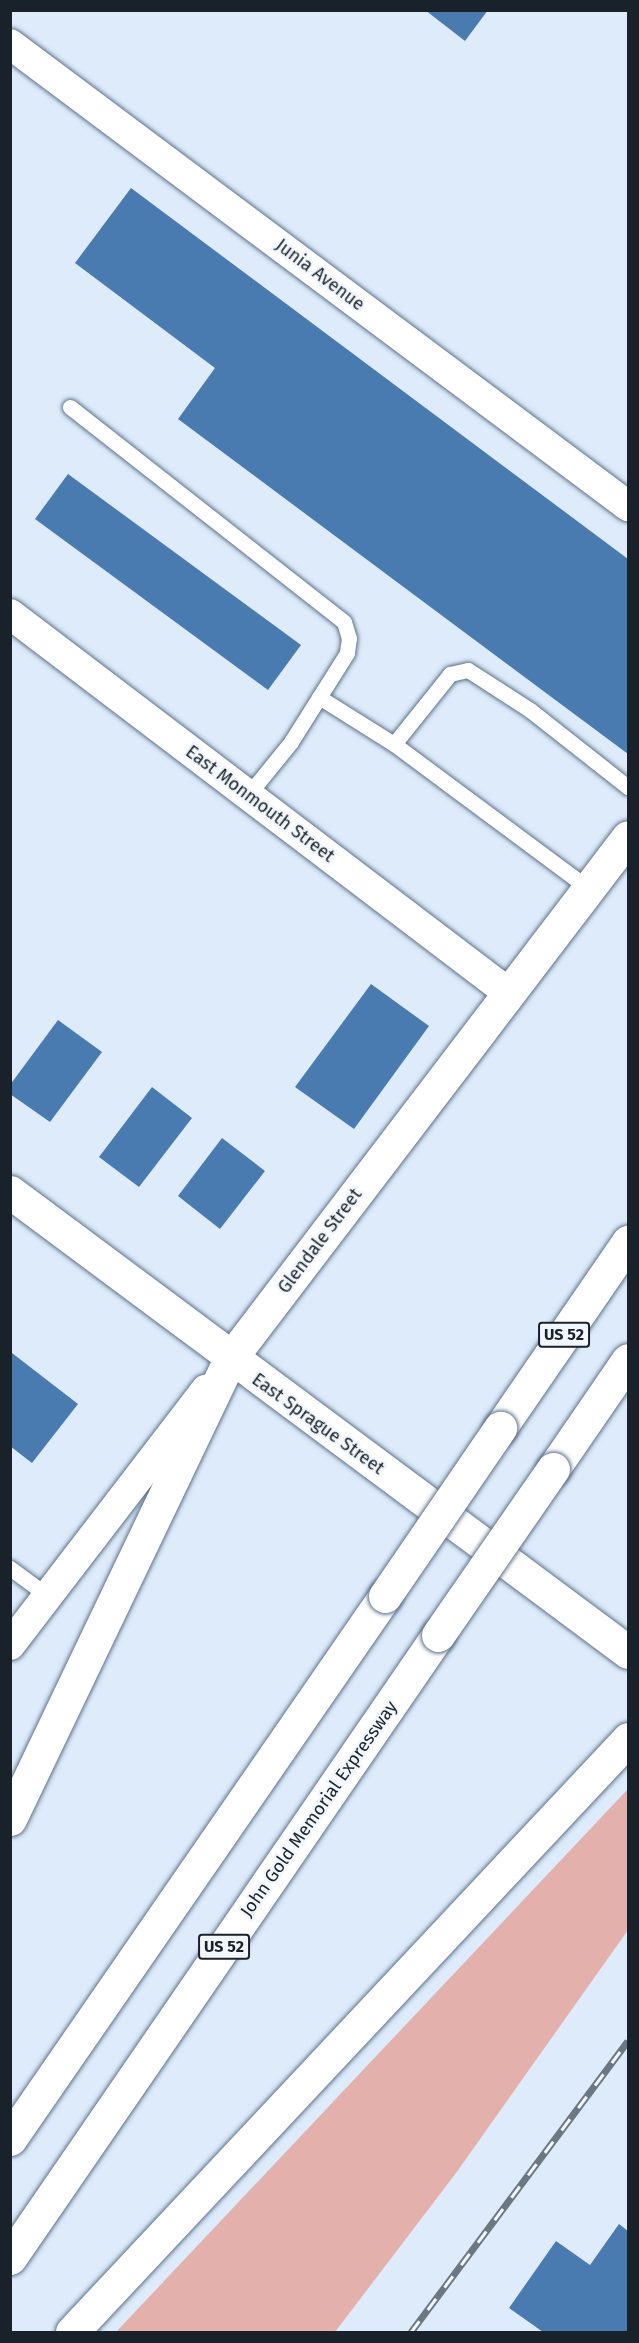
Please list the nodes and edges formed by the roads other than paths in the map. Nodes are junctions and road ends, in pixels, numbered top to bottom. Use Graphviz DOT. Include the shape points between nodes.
graph roads {
  1 [pos="10,44"];
  2 [pos="70,407"];
  3 [pos="628,506"];
  4 [pos="10,614"];
  5 [pos="320,697"];
  6 [pos="394,744"];
  7 [pos="628,787"];
  8 [pos="248,795"];
  9 [pos="628,837"];
  10 [pos="589,889"];
  11 [pos="510,994"];
  12 [pos="10,1192"];
  13 [pos="628,1242"];
  14 [pos="230,1359"];
  15 [pos="628,1360"];
  16 [pos="10,1568"];
  17 [pos="48,1596"];
  18 [pos="10,1645"];
  19 [pos="628,1652"];
  20 [pos="628,1739"];
  21 [pos="10,1819"];
  22 [pos="10,2139"];
  23 [pos="10,2258"];
  24 [pos="72,2332"];
  1 -- 3 [label="street, Junia Avenue"];
  2 -- 5 [label="lane" via="344,622 349,638 347,653"];
  4 -- 8 [label="street, East Monmouth Street"];
  5 -- 6 [label="lane"];
  5 -- 8 [label="lane" via="291,742"];
  6 -- 7 [label="lane" via="450,674 468,670 530,710"];
  6 -- 10 [label="lane"];
  8 -- 11 [label="street, East Monmouth Street"];
  9 -- 10 [label="main road, Glendale Street"];
  10 -- 11 [label="main road, Glendale Street"];
  11 -- 14 [label="main road, Glendale Street"];
  12 -- 14 [label="main road, East Sprague Street"];
  13 -- 22 [label="main road, US 52, bridge"];
  14 -- 17 [label="street, Glendale Street"];
  14 -- 19 [label="main road, East Sprague Street"];
  14 -- 21 [label="main road"];
  15 -- 23 [label="main road, John Gold Memorial Expressway / US 52, bridge"];
  16 -- 17 [label="lane"];
  17 -- 18 [label="street, Glendale Street"];
  20 -- 24 [label="main road"];
}
